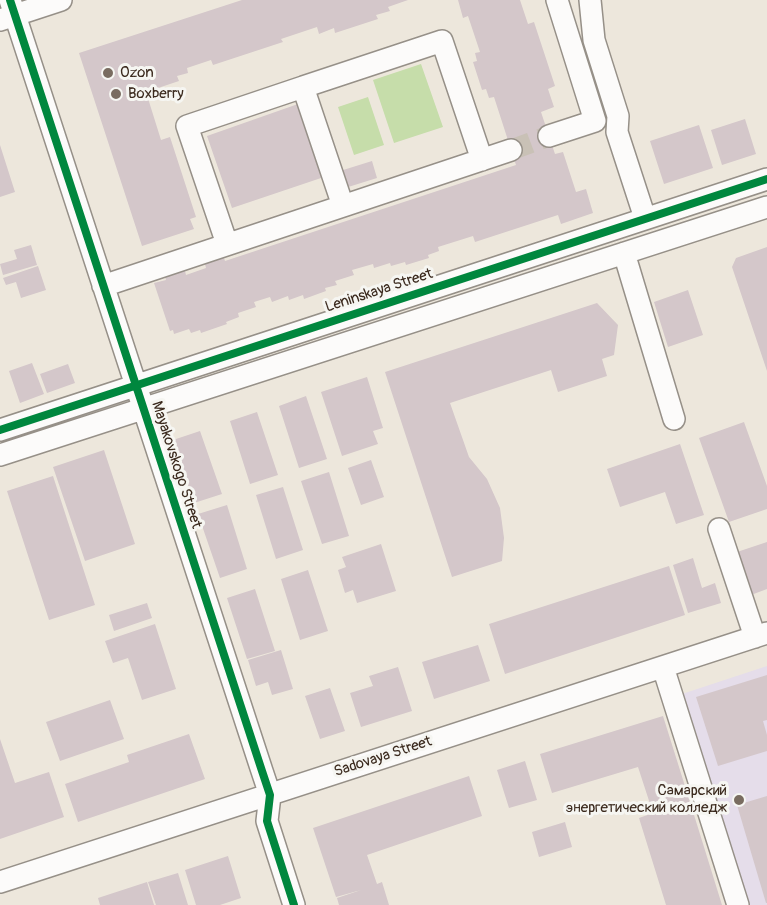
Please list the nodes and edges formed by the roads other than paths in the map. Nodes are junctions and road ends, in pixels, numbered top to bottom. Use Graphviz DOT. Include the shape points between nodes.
graph roads {
  1 [pos="61,0"];
  2 [pos="557,0"];
  3 [pos="590,0"];
  4 [pos="9,12"];
  5 [pos="303,87"];
  6 [pos="549,135"];
  7 [pos="511,150"];
  8 [pos="482,159"];
  9 [pos="767,179"];
  10 [pos="691,204"];
  11 [pos="343,206"];
  12 [pos="767,207"];
  13 [pos="645,218"];
  14 [pos="698,229"];
  15 [pos="596,234"];
  16 [pos="227,244"];
  17 [pos="614,256"];
  18 [pos="103,286"];
  19 [pos="135,384"];
  20 [pos="144,408"];
  21 [pos="674,419"];
  22 [pos="0,430"];
  23 [pos="0,455"];
  24 [pos="719,529"];
  25 [pos="761,635"];
  26 [pos="663,667"];
  27 [pos="270,795"];
  28 [pos="0,882"];
  29 [pos="294,905"];
  30 [pos="738,905"];
  1 -- 4 [label="street"];
  2 -- 6 [label="street" via="595,121"];
  3 -- 13 [label="street" via="594,39 618,116 617,132"];
  4 -- 18 [label="street, Mayakovskogo Street"];
  5 -- 8 [label="street" via="442,41"];
  5 -- 11 [label="street"];
  5 -- 16 [label="street" via="187,126"];
  7 -- 8 [label="street"];
  8 -- 11 [label="street"];
  9 -- 10 [label="street, Leninskaya Street"];
  10 -- 13 [label="street, Leninskaya Street"];
  10 -- 14 [label="street"];
  11 -- 16 [label="street"];
  12 -- 14 [label="street"];
  13 -- 15 [label="street, Leninskaya Street"];
  14 -- 17 [label="street"];
  15 -- 17 [label="street"];
  15 -- 19 [label="street, Leninskaya Street"];
  16 -- 18 [label="street"];
  17 -- 20 [label="street"];
  17 -- 21 [label="street"];
  18 -- 19 [label="street, Mayakovskogo Street"];
  19 -- 20 [label="street, Mayakovskogo Street"];
  19 -- 22 [label="street, Leninskaya Street"];
  20 -- 23 [label="street"];
  20 -- 27 [label="street, Mayakovskogo Street"];
  24 -- 25 [label="street"];
  25 -- 26 [label="street, Sadovaya Street"];
  26 -- 27 [label="street, Sadovaya Street"];
  26 -- 30 [label="street"];
  27 -- 28 [label="street, Sadovaya Street"];
  27 -- 29 [label="street, Mayakovskogo Street" via="267,821"];
}
